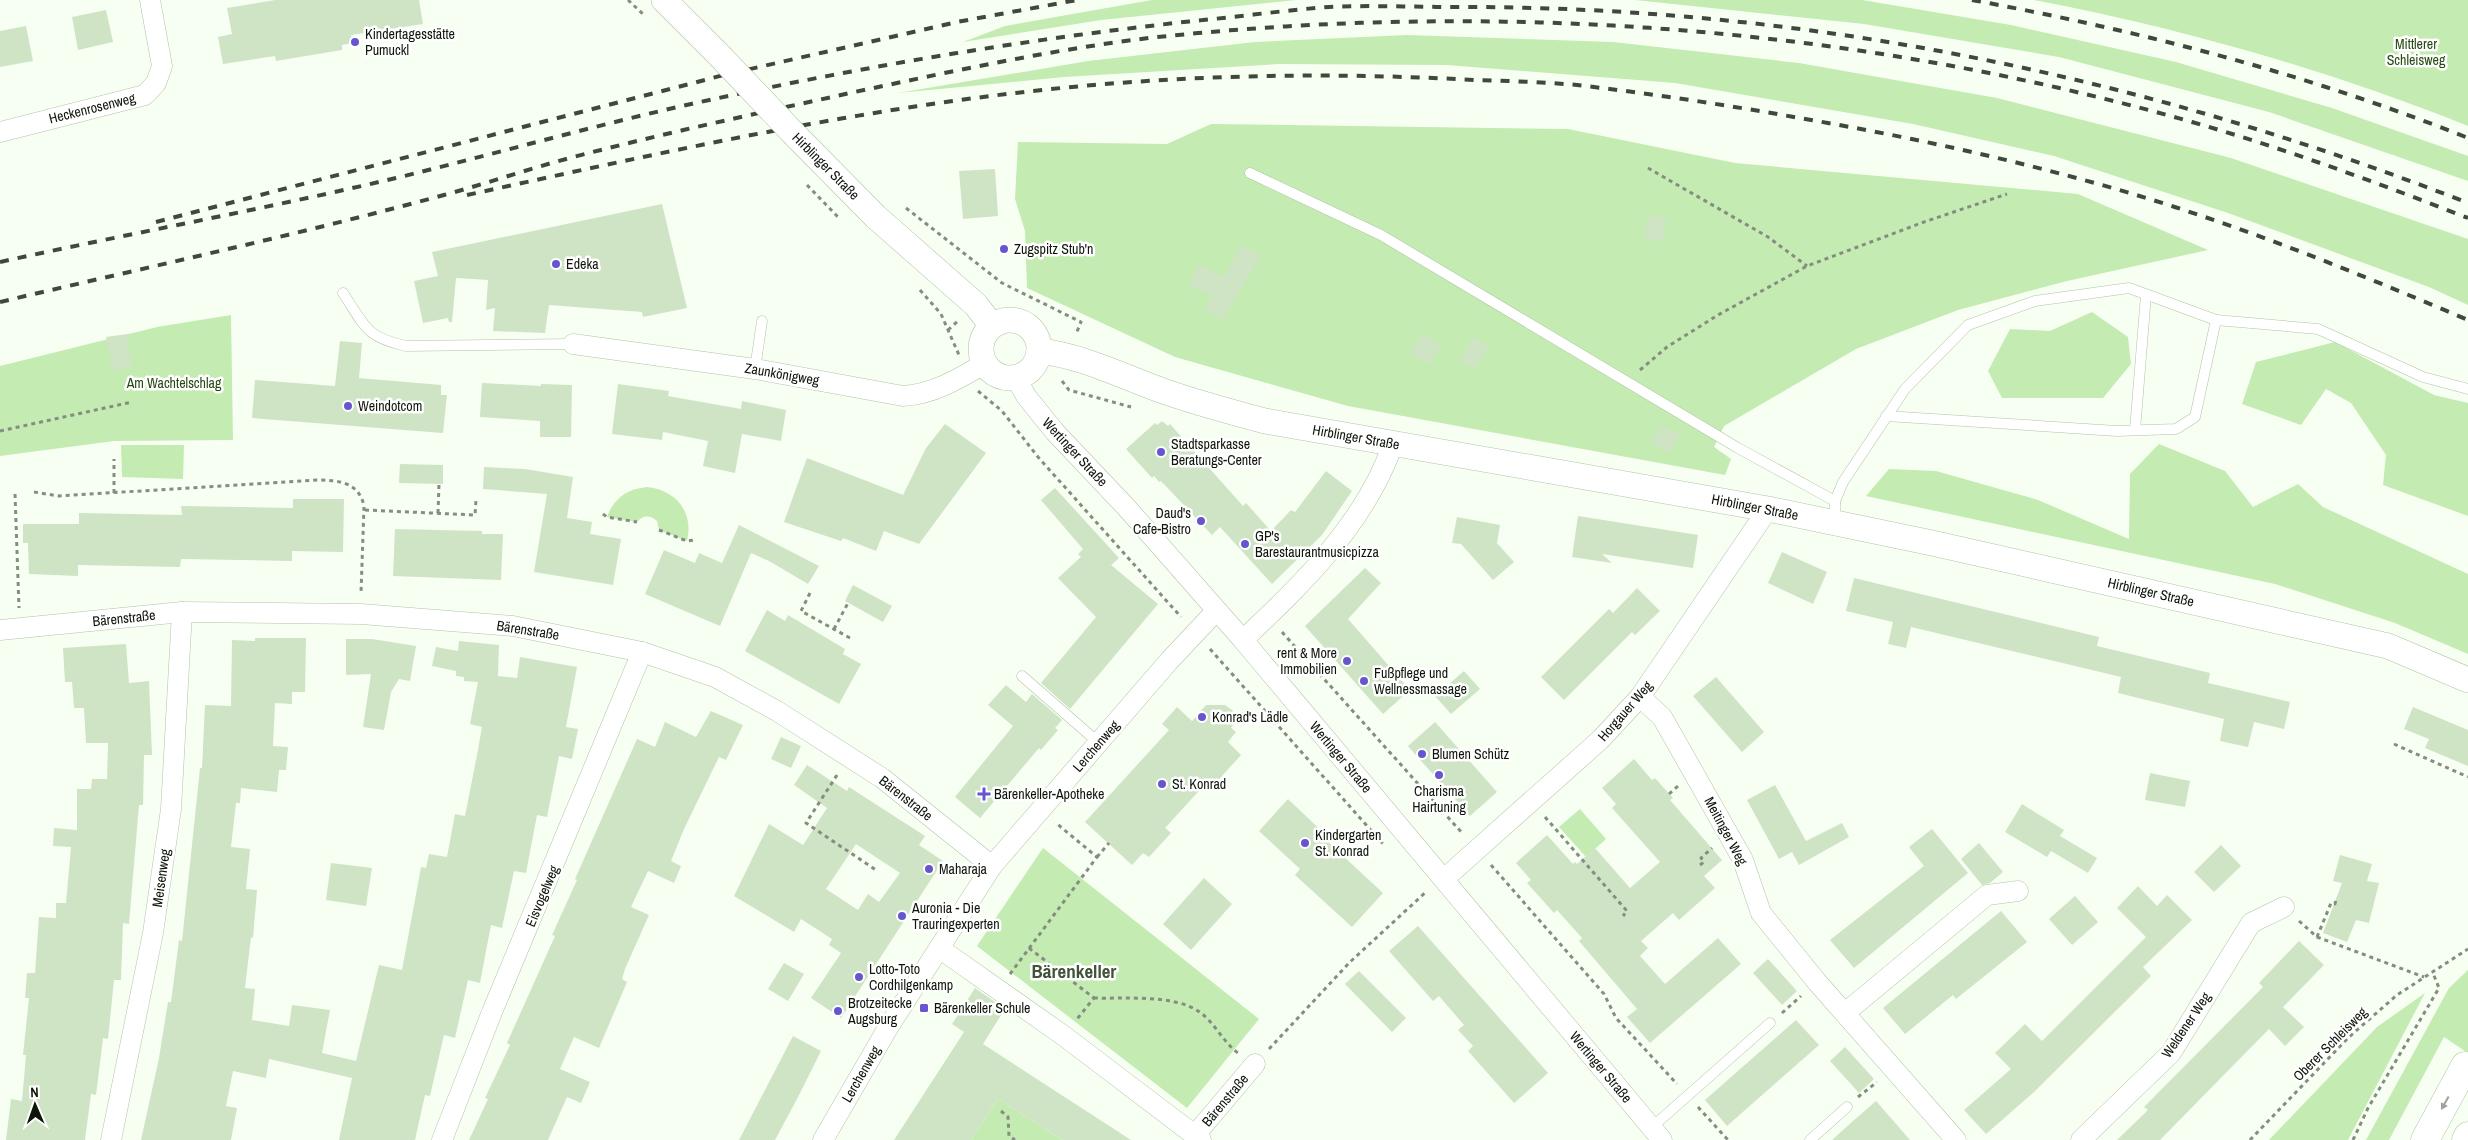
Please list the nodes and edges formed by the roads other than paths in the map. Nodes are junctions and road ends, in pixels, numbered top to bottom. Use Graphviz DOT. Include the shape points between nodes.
graph roads {
  1 [pos="150,0"];
  2 [pos="664,0"];
  3 [pos="0,132"];
  4 [pos="1250,172"];
  5 [pos="343,293"];
  6 [pos="2146,294"];
  7 [pos="2216,320"];
  8 [pos="762,321"];
  9 [pos="992,326"];
  10 [pos="573,344"];
  11 [pos="1039,351"];
  12 [pos="975,368"];
  13 [pos="754,369"];
  14 [pos="1016,378"];
  15 [pos="2468,389"];
  16 [pos="1886,416"];
  17 [pos="2135,430"];
  18 [pos="1393,444"];
  19 [pos="1768,508"];
  20 [pos="1835,512"];
  21 [pos="1216,611"];
  22 [pos="182,612"];
  23 [pos="0,630"];
  24 [pos="1243,640"];
  25 [pos="642,652"];
  26 [pos="1022,676"];
  27 [pos="2468,680"];
  28 [pos="1640,697"];
  29 [pos="1098,743"];
  30 [pos="992,866"];
  31 [pos="1444,880"];
  32 [pos="2018,891"];
  33 [pos="2284,907"];
  34 [pos="938,948"];
  35 [pos="1845,1012"];
  36 [pos="1770,1023"];
  37 [pos="1255,1064"];
  38 [pos="2465,1066"];
  39 [pos="1847,1107"];
  40 [pos="1657,1134"];
  41 [pos="2468,1136"];
  42 [pos="1198,1137"];
  43 [pos="111,1140"];
  44 [pos="442,1140"];
  45 [pos="823,1140"];
  46 [pos="1810,1140"];
  47 [pos="1956,1140"];
  48 [pos="2081,1140"];
  49 [pos="2425,1140"];
  50 [pos="2466,1140"];
  1 -- 3 [label="street, Heckenrosenweg" via="162,66 156,83 145,95"];
  2 -- 9 [label="street, Hirblinger Straße, bridge" via="876,217 976,305"];
  4 -- 20 [label="lane" via="1381,234 1738,448"];
  5 -- 10 [label="lane" via="369,331 383,341 406,346"];
  6 -- 7 [label="lane"];
  6 -- 16 [label="lane" via="2129,288 2036,301 1968,325 1904,389"];
  6 -- 17 [label="lane"];
  7 -- 15 [label="lane" via="2318,329 2423,378"];
  7 -- 17 [label="lane" via="2195,417 2176,428"];
  8 -- 13 [label="lane"];
  9 -- 11 [label="street" via="1008,320 1027,325 1034,332"];
  9 -- 12 [label="street" via="982,339"];
  10 -- 13 [label="street, Zaunkönigweg"];
  11 -- 14 [label="street" via="1032,369"];
  11 -- 18 [label="street, Hirblinger Straße" via="1068,354 1218,409 1264,421"];
  12 -- 13 [label="street, Zaunkönigweg" via="937,389 903,396"];
  12 -- 14 [label="street" via="996,376"];
  14 -- 21 [label="street, Wertinger Straße" via="1055,432 1126,507"];
  16 -- 17 [label="lane"];
  16 -- 20 [label="lane" via="1842,482"];
  18 -- 19 [label="street, Hirblinger Straße"];
  18 -- 24 [label="street" via="1382,474 1350,527 1298,586"];
  19 -- 20 [label="street, Hirblinger Straße"];
  19 -- 28 [label="street, Horgauer Weg"];
  20 -- 27 [label="street, Hirblinger Straße" via="2088,577 2388,646"];
  21 -- 24 [label="street, Wertinger Straße"];
  21 -- 29 [label="street, Lerchenweg"];
  22 -- 23 [label="street, Bärenstraße"];
  22 -- 25 [label="street, Bärenstraße" via="361,614 460,621 513,626"];
  22 -- 43 [label="street, Meisenweg" via="171,810 153,934"];
  24 -- 31 [label="street, Wertinger Straße"];
  25 -- 30 [label="street, Bärenstraße" via="715,677 776,710 882,778"];
  25 -- 44 [label="street, Eisvogelweg"];
  26 -- 29 [label="lane"];
  28 -- 31 [label="street, Horgauer Weg" via="1600,740"];
  28 -- 35 [label="street, Meitinger Weg" via="1662,716 1744,860 1761,913"];
  29 -- 30 [label="street, Lerchenweg"];
  30 -- 34 [label="street, Lerchenweg"];
  31 -- 40 [label="street, Wertinger Straße"];
  32 -- 35 [label="street" via="1987,895"];
  33 -- 48 [label="street, Weldener Weg" via="2251,923 2171,1052"];
  34 -- 42 [label="street, Bärenstraße" via="1064,1036"];
  34 -- 45 [label="street, Lerchenweg"];
  35 -- 47 [label="street, Meitinger Weg"];
  36 -- 40 [label="lane" via="1687,1096"];
  37 -- 42 [label="street, Bärenstraße"];
  38 -- 49 [label="highway, one-way"];
  39 -- 46 [label="lane"];
  41 -- 50 [label="highway"];
}
